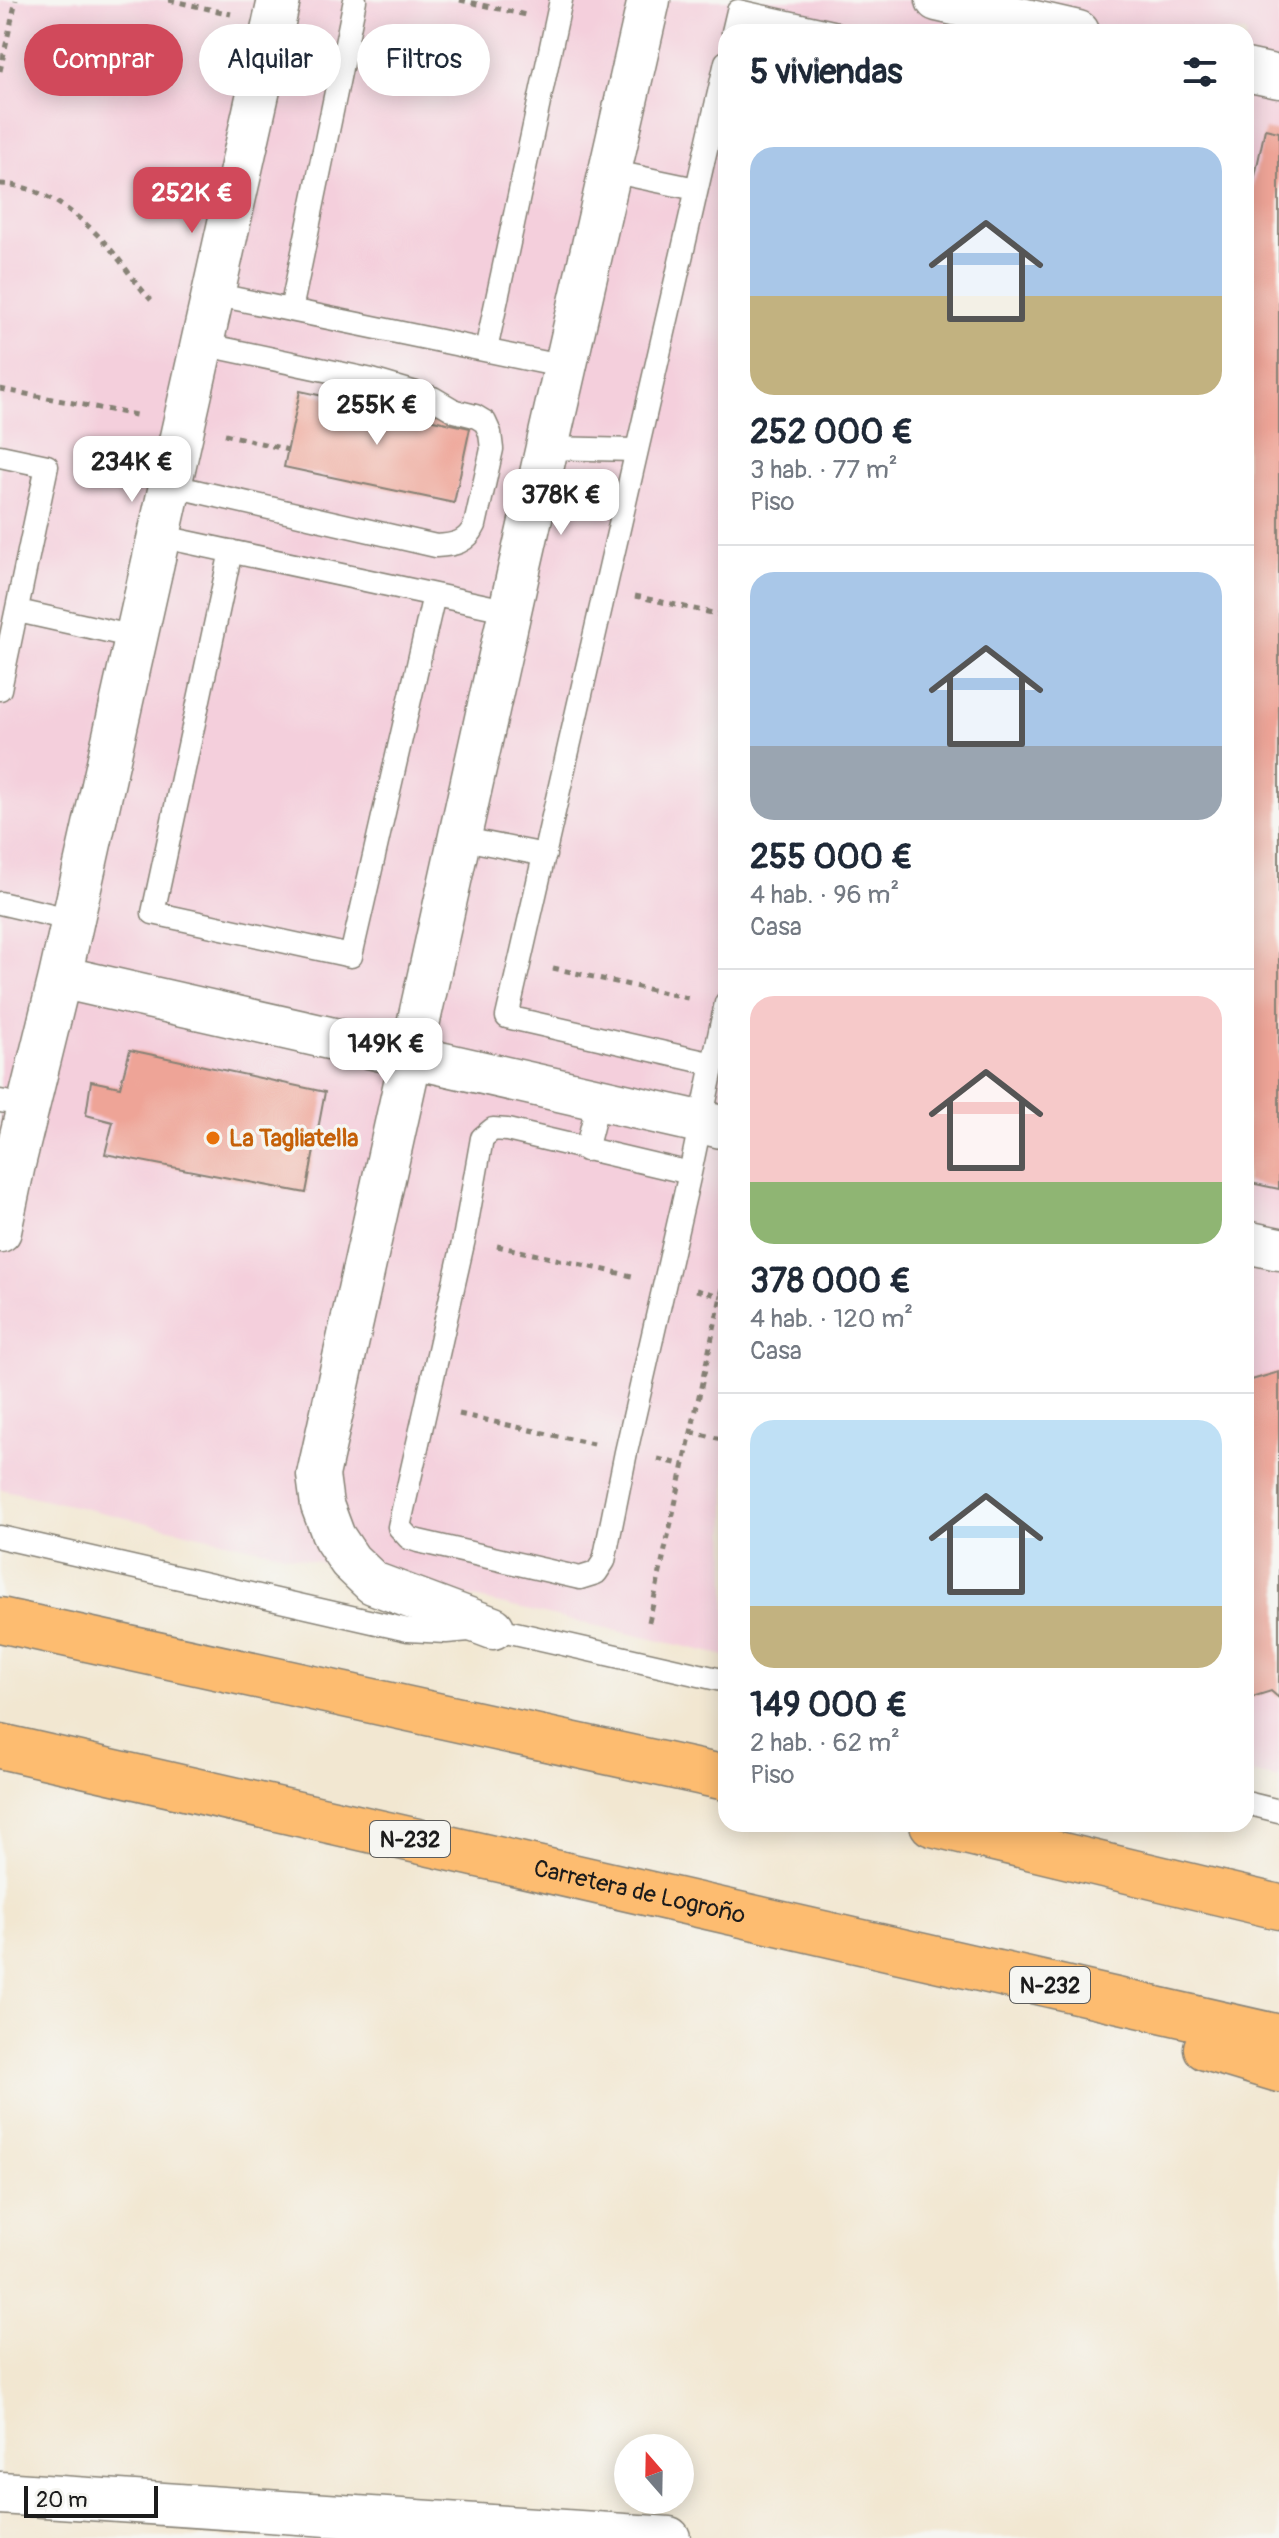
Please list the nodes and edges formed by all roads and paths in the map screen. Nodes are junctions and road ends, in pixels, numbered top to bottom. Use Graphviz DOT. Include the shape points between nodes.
graph roads {
  1 [pos="16,0"];
  2 [pos="169,0"];
  3 [pos="279,0"];
  4 [pos="355,0"];
  5 [pos="561,0"];
  6 [pos="649,0"];
  7 [pos="937,0"];
  8 [pos="238,15"];
  9 [pos="735,24"];
  10 [pos="797,24"];
  11 [pos="1043,24"];
  12 [pos="0,71"];
  13 [pos="1254,72"];
  14 [pos="1279,77"];
  15 [pos="718,96"];
  16 [pos="610,171"];
  17 [pos="0,184"];
  18 [pos="696,189"];
  19 [pos="213,294"];
  20 [pos="151,300"];
  21 [pos="291,310"];
  22 [pos="202,344"];
  23 [pos="486,350"];
  24 [pos="566,367"];
  25 [pos="0,389"];
  26 [pos="145,417"];
  27 [pos="222,433"];
  28 [pos="548,448"];
  29 [pos="288,450"];
  30 [pos="635,450"];
  31 [pos="0,456"];
  32 [pos="169,485"];
  33 [pos="159,536"];
  34 [pos="231,551"];
  35 [pos="434,595"];
  36 [pos="18,611"];
  37 [pos="510,611"];
  38 [pos="135,637"];
  39 [pos="0,689"];
  40 [pos="459,838"];
  41 [pos="545,855"];
  42 [pos="0,903"];
  43 [pos="73,920"];
  44 [pos="60,977"];
  45 [pos="718,1041"];
  46 [pos="410,1058"];
  47 [pos="713,1064"];
  48 [pos="599,1099"];
  49 [pos="14,1104"];
  50 [pos="713,1125"];
  51 [pos="586,1150"];
  52 [pos="690,1173"];
  53 [pos="0,1231"];
  54 [pos="464,1239"];
  55 [pos="1254,1244"];
  56 [pos="1279,1249"];
  57 [pos="665,1284"];
  58 [pos="718,1295"];
  59 [pos="718,1310"];
  60 [pos="426,1407"];
  61 [pos="691,1432"];
  62 [pos="718,1438"];
  63 [pos="626,1452"];
  64 [pos="684,1465"];
  65 [pos="0,1537"];
  66 [pos="0,1620"];
  67 [pos="649,1622"];
  68 [pos="493,1628"];
  69 [pos="718,1679"];
  70 [pos="0,1746"];
  71 [pos="718,1776"];
  72 [pos="1254,1805"];
  73 [pos="1279,1811"];
  74 [pos="965,1832"];
  75 [pos="990,1832"];
  76 [pos="1279,1888"];
  77 [pos="1279,1907"];
  78 [pos="821,1933"];
  79 [pos="1279,2037"];
  80 [pos="1279,2070"];
  81 [pos="0,2493"];
  82 [pos="669,2538"];
  1 -- 12 [label="path"];
  2 -- 8 [label="path"];
  3 -- 19 [label="street"];
  4 -- 21 [label="lane"];
  5 -- 23 [label="lane"];
  6 -- 16 [label="street"];
  7 -- 11 [label="street"];
  9 -- 10 [label="lane" via="738,11"];
  13 -- 14 [label="street"];
  15 -- 18 [label="lane"];
  16 -- 18 [label="lane"];
  16 -- 24 [label="street"];
  17 -- 20 [label="path" via="39,193 71,212 108,246"];
  18 -- 30 [label="lane"];
  19 -- 21 [label="lane"];
  19 -- 22 [label="street"];
  21 -- 23 [label="lane"];
  22 -- 32 [label="street"];
  22 -- 32 [label="lane" via="372,380 433,398 485,422 492,449 475,525 463,542 436,546"];
  23 -- 24 [label="lane"];
  24 -- 28 [label="street"];
  25 -- 26 [label="path"];
  27 -- 29 [label="path"];
  28 -- 30 [label="lane"];
  28 -- 37 [label="street"];
  30 -- 41 [label="lane"];
  31 -- 36 [label="lane" via="47,466"];
  32 -- 33 [label="street"];
  33 -- 34 [label="lane"];
  33 -- 38 [label="street"];
  34 -- 35 [label="lane"];
  34 -- 35 [label="lane" via="153,913 351,956"];
  35 -- 37 [label="lane"];
  36 -- 38 [label="lane"];
  36 -- 39 [label="lane"];
  37 -- 40 [label="street"];
  38 -- 43 [label="street"];
  40 -- 41 [label="lane"];
  40 -- 46 [label="street"];
  41 -- 47 [label="lane" via="507,1017"];
  42 -- 43 [label="lane"];
  43 -- 44 [label="street"];
  44 -- 46 [label="street"];
  44 -- 49 [label="street"];
  45 -- 47 [label="lane"];
  46 -- 48 [label="street"];
  46 -- 68 [label="street" via="323,1448 318,1475 322,1505 334,1537 373,1583"];
  47 -- 50 [label="lane"];
  48 -- 50 [label="street"];
  48 -- 51 [label="lane"];
  49 -- 53 [label="street"];
  50 -- 52 [label="lane"];
  51 -- 52 [label="lane"];
  51 -- 54 [label="lane" via="493,1129 482,1138"];
  52 -- 57 [label="lane"];
  54 -- 57 [label="path"];
  54 -- 60 [label="lane"];
  55 -- 56 [label="street"];
  57 -- 58 [label="path"];
  57 -- 63 [label="lane"];
  59 -- 61 [label="path"];
  60 -- 63 [label="path"];
  60 -- 63 [label="lane" via="399,1527 418,1541 580,1578 596,1573 604,1561"];
  61 -- 62 [label="path"];
  61 -- 64 [label="path"];
  63 -- 64 [label="path"];
  64 -- 67 [label="path"];
  65 -- 68 [label="lane" via="408,1630"];
  66 -- 71 [label="highway"];
  68 -- 69 [label="lane"];
  70 -- 78 [label="highway, Carretera de Logroño / N-232"];
  72 -- 73 [label="lane"];
  74 -- 77 [label="highway"];
  75 -- 76 [label="highway"];
  78 -- 79 [label="highway, Carretera de Logroño / N-232"];
  78 -- 80 [label="highway"];
  81 -- 82 [label="street"];
}
